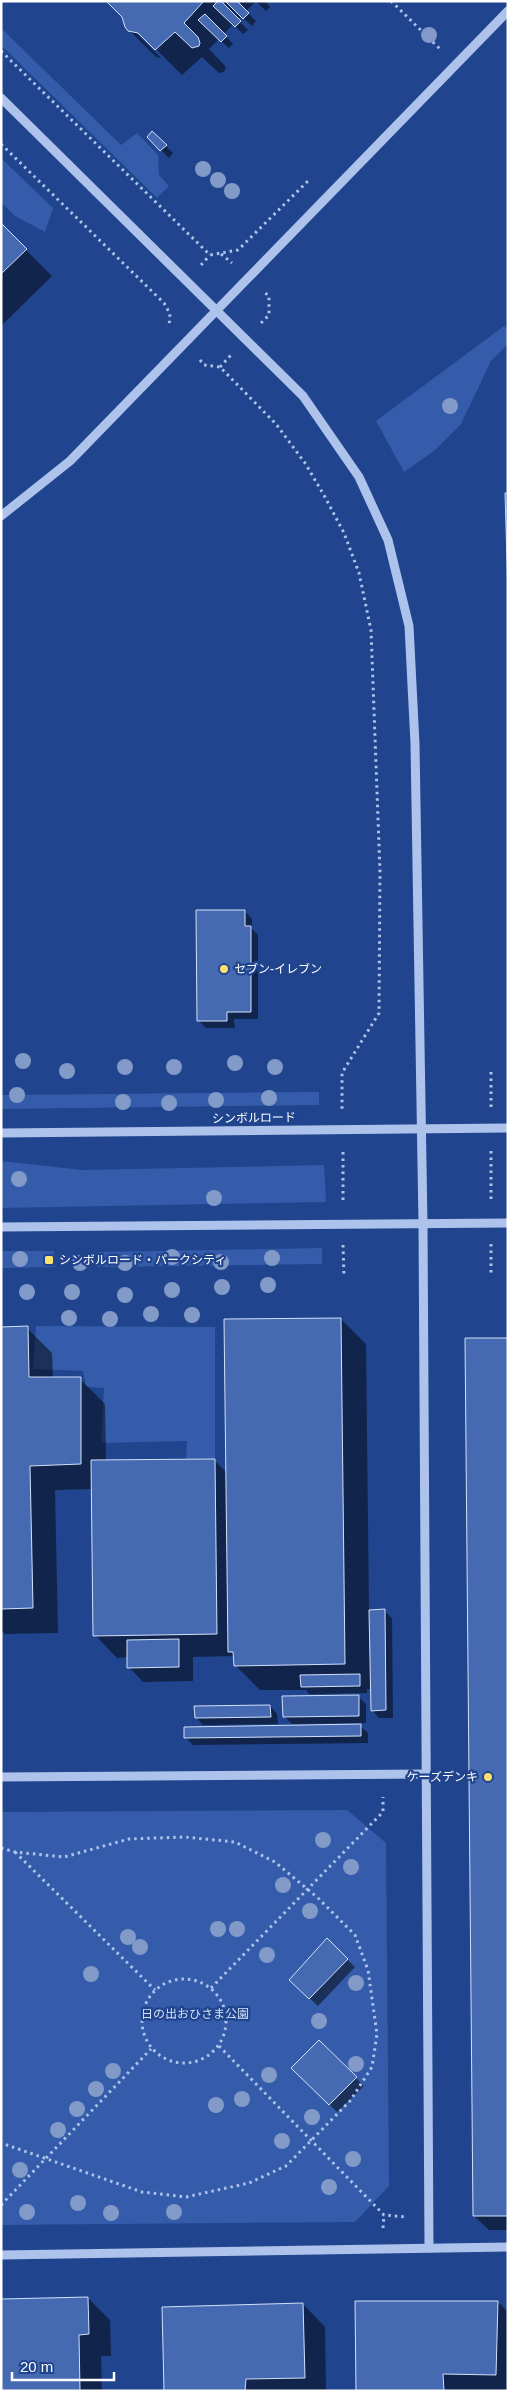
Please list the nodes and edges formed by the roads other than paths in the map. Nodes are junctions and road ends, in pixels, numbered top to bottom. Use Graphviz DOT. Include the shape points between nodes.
graph roads {
  1 [pos="508,11"];
  2 [pos="1,98"];
  3 [pos="216,309"];
  4 [pos="1,516"];
  5 [pos="508,1128"];
  6 [pos="420,1129"];
  7 [pos="1,1133"];
  8 [pos="508,1223"];
  9 [pos="423,1224"];
  10 [pos="1,1227"];
  11 [pos="426,1774"];
  12 [pos="1,1777"];
  13 [pos="508,2247"];
  14 [pos="429,2248"];
  15 [pos="1,2255"];
  1 -- 3 [label="street"];
  2 -- 3 [label="street"];
  3 -- 4 [label="street" via="70,461"];
  3 -- 6 [label="street" via="303,396 359,477 388,540 409,626 413,674"];
  5 -- 6 [label="street, シンボルロード"];
  6 -- 7 [label="street, シンボルロード"];
  6 -- 9 [label="street"];
  8 -- 9 [label="street"];
  9 -- 10 [label="street"];
  9 -- 11 [label="street"];
  11 -- 12 [label="street"];
  11 -- 14 [label="street"];
  13 -- 14 [label="street"];
  14 -- 15 [label="street"];
}
